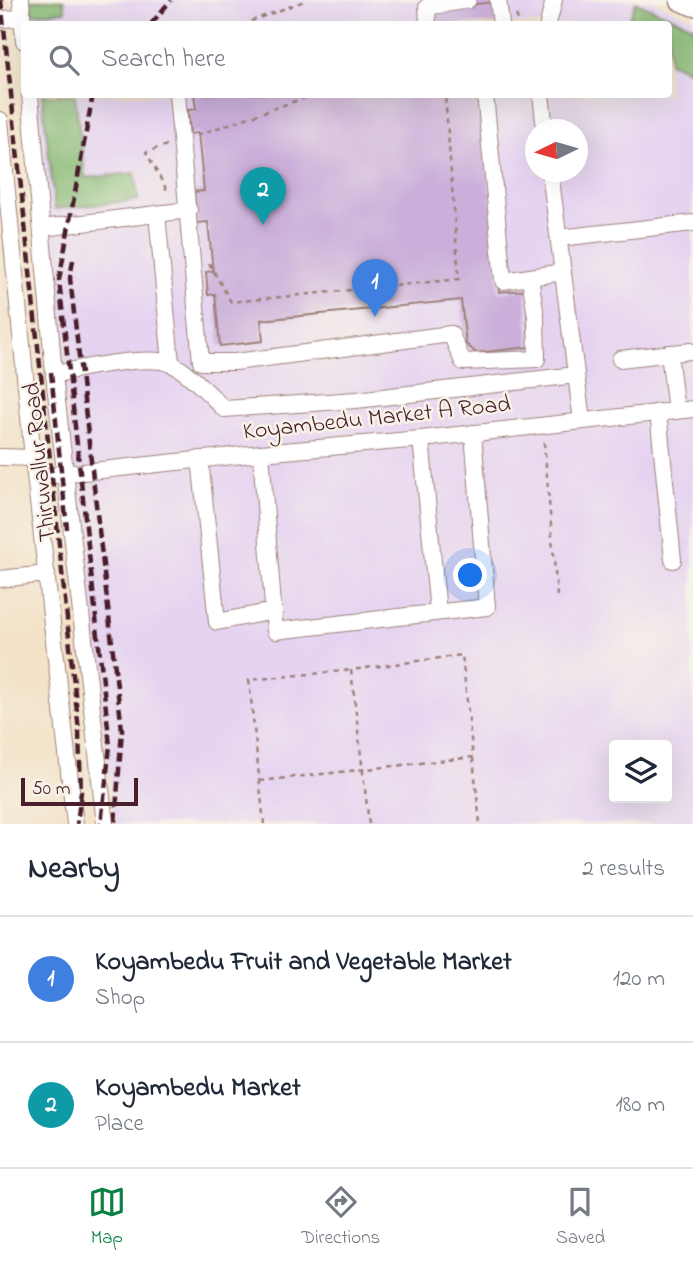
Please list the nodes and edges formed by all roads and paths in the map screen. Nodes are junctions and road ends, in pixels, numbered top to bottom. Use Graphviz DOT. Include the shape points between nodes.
graph roads {
  1 [pos="20,0"];
  2 [pos="307,0"];
  3 [pos="468,0"];
  4 [pos="498,0"];
  5 [pos="554,0"];
  6 [pos="681,0"];
  7 [pos="693,5"];
  8 [pos="22,18"];
  9 [pos="0,19"];
  10 [pos="22,21"];
  11 [pos="254,21"];
  12 [pos="428,21"];
  13 [pos="501,21"];
  14 [pos="549,21"];
  15 [pos="30,98"];
  16 [pos="177,98"];
  17 [pos="304,98"];
  18 [pos="445,98"];
  19 [pos="485,98"];
  20 [pos="541,98"];
  21 [pos="544,119"];
  22 [pos="0,120"];
  23 [pos="185,139"];
  24 [pos="172,143"];
  25 [pos="3,176"];
  26 [pos="551,182"];
  27 [pos="172,198"];
  28 [pos="189,210"];
  29 [pos="157,214"];
  30 [pos="693,223"];
  31 [pos="6,228"];
  32 [pos="42,228"];
  33 [pos="559,238"];
  34 [pos="205,256"];
  35 [pos="563,272"];
  36 [pos="530,277"];
  37 [pos="199,328"];
  38 [pos="168,330"];
  39 [pos="690,351"];
  40 [pos="669,353"];
  41 [pos="620,359"];
  42 [pos="171,363"];
  43 [pos="54,375"];
  44 [pos="576,375"];
  45 [pos="693,409"];
  46 [pos="676,411"];
  47 [pos="658,412"];
  48 [pos="582,421"];
  49 [pos="473,433"];
  50 [pos="543,438"];
  51 [pos="421,439"];
  52 [pos="261,453"];
  53 [pos="0,457"];
  54 [pos="33,458"];
  55 [pos="200,459"];
  56 [pos="65,473"];
  57 [pos="36,477"];
  58 [pos="673,560"];
  59 [pos="47,574"];
  60 [pos="0,579"];
  61 [pos="557,596"];
  62 [pos="274,611"];
  63 [pos="438,612"];
  64 [pos="351,670"];
  65 [pos="474,757"];
  66 [pos="363,769"];
  67 [pos="260,781"];
  68 [pos="75,824"];
  69 [pos="105,824"];
  70 [pos="264,824"];
  71 [pos="369,824"];
  72 [pos="480,824"];
  1 -- 8 [label="street"];
  2 -- 11 [label="path"];
  3 -- 12 [label="street" via="427,7"];
  4 -- 13 [label="street"];
  5 -- 14 [label="street"];
  6 -- 7 [label="main road"];
  8 -- 9 [label="street"];
  8 -- 10 [label="street"];
  15 -- 32 [label="street, Thiruvallur Road"];
  16 -- 28 [label="street"];
  17 -- 23 [label="path"];
  18 -- 34 [label="path" via="459,279 230,302"];
  19 -- 36 [label="street" via="503,281"];
  20 -- 21 [label="street"];
  22 -- 25 [label="street"];
  24 -- 27 [label="path" via="146,152"];
  25 -- 31 [label="street"];
  26 -- 33 [label="street"];
  28 -- 29 [label="street"];
  28 -- 37 [label="street"];
  29 -- 32 [label="street"];
  29 -- 38 [label="street"];
  30 -- 33 [label="street"];
  31 -- 54 [label="street"];
  32 -- 43 [label="street, Thiruvallur Road"];
  33 -- 35 [label="street"];
  35 -- 36 [label="street"];
  35 -- 44 [label="street"];
  36 -- 37 [label="street" via="537,359 463,362 451,334 235,362 201,362"];
  37 -- 38 [label="street"];
  38 -- 42 [label="street"];
  39 -- 40 [label="street"];
  40 -- 41 [label="street"];
  40 -- 46 [label="street"];
  42 -- 43 [label="street" via="152,360"];
  42 -- 44 [label="street" via="224,409 356,400"];
  43 -- 56 [label="street, Thiruvallur Road"];
  44 -- 48 [label="street"];
  45 -- 46 [label="street, Koyambedu Market A Road"];
  46 -- 47 [label="street, Koyambedu Market A Road"];
  47 -- 48 [label="street, Koyambedu Market A Road"];
  47 -- 58 [label="street"];
  48 -- 49 [label="street, Koyambedu Market A Road"];
  49 -- 51 [label="street, Koyambedu Market A Road"];
  49 -- 63 [label="street" via="487,607"];
  50 -- 61 [label="path"];
  51 -- 52 [label="street, Koyambedu Market A Road"];
  51 -- 63 [label="street"];
  52 -- 55 [label="street, Koyambedu Market A Road"];
  52 -- 62 [label="street"];
  53 -- 54 [label="street"];
  54 -- 57 [label="street"];
  55 -- 56 [label="street, Koyambedu Market A Road"];
  55 -- 62 [label="street" via="217,622"];
  56 -- 57 [label="street, Koyambedu Market A Road"];
  56 -- 69 [label="street, Thiruvallur Road"];
  57 -- 59 [label="street"];
  59 -- 60 [label="street"];
  59 -- 68 [label="street"];
  62 -- 63 [label="street" via="275,631"];
  64 -- 65 [label="path" via="462,655"];
  64 -- 66 [label="path"];
  64 -- 67 [label="path" via="249,680"];
  65 -- 66 [label="path"];
  65 -- 72 [label="path"];
  66 -- 67 [label="path"];
  66 -- 71 [label="path"];
  67 -- 70 [label="path"];
}
